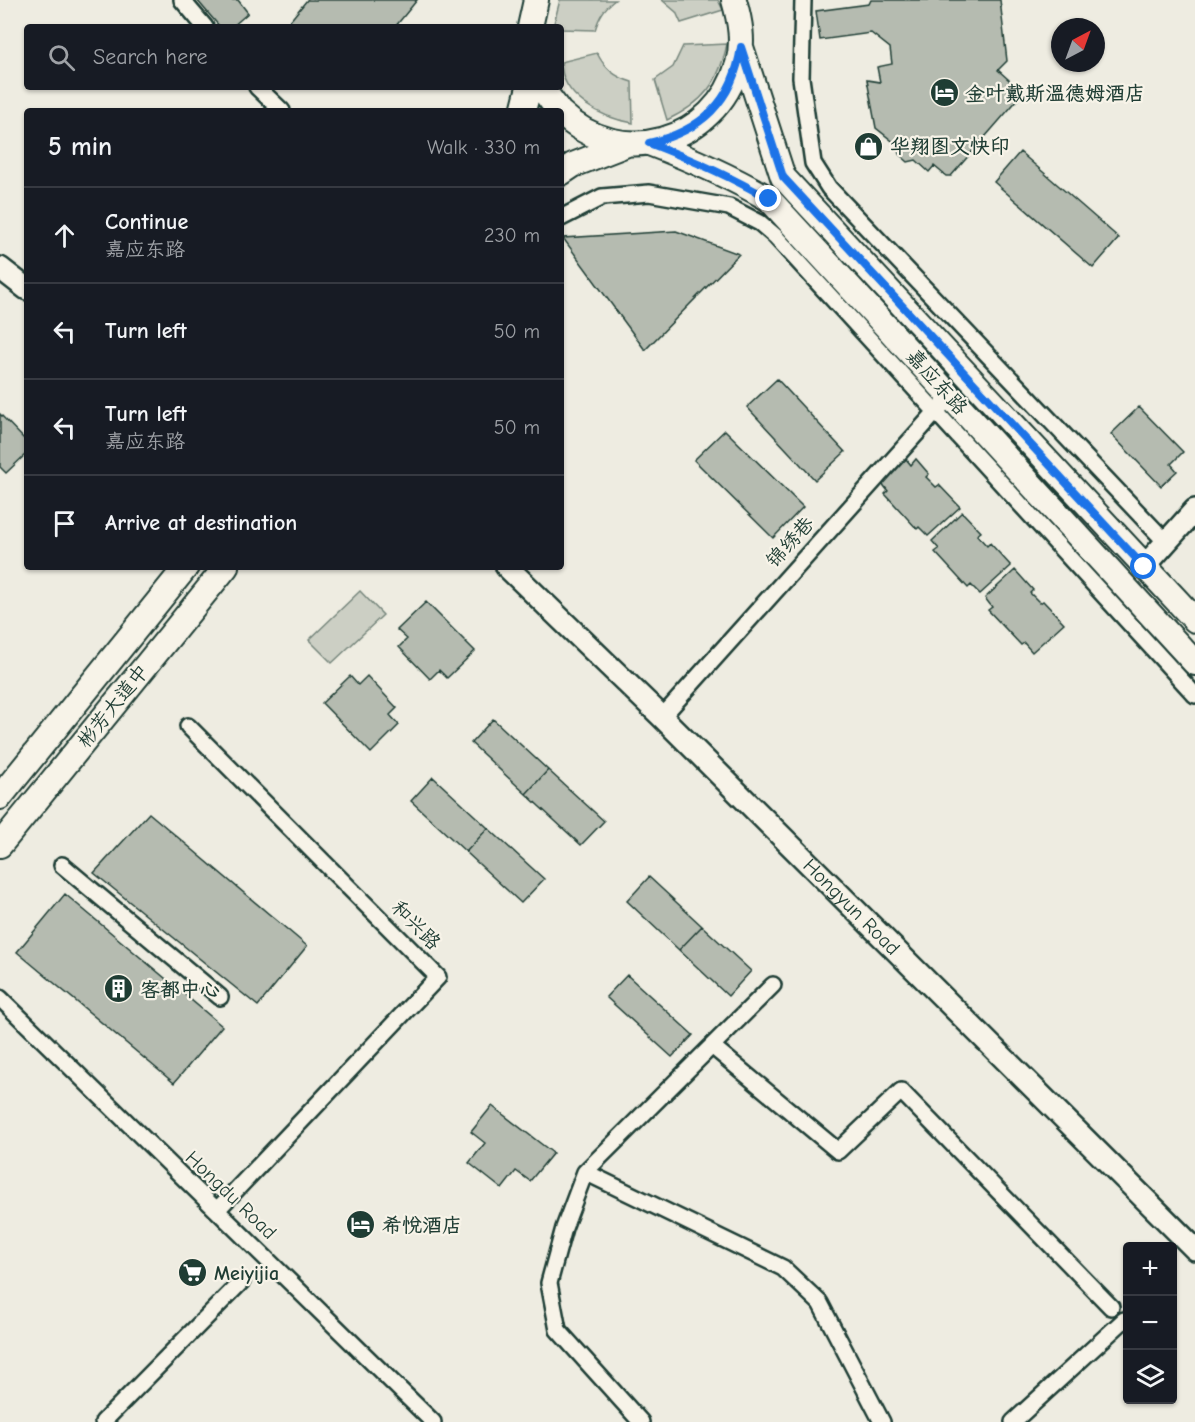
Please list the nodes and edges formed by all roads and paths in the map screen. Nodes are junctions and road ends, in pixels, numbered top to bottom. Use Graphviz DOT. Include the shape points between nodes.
graph roads {
  1 [pos="182,0"];
  2 [pos="802,0"];
  3 [pos="738,6"];
  4 [pos="202,24"];
  5 [pos="741,47"];
  6 [pos="260,90"];
  7 [pos="528,90"];
  8 [pos="543,90"];
  9 [pos="279,108"];
  10 [pos="524,108"];
  11 [pos="557,108"];
  12 [pos="564,115"];
  13 [pos="638,143"];
  14 [pos="564,171"];
  15 [pos="564,216"];
  16 [pos="0,268"];
  17 [pos="24,287"];
  18 [pos="943,404"];
  19 [pos="1195,510"];
  20 [pos="1166,542"];
  21 [pos="1144,567"];
  22 [pos="184,570"];
  23 [pos="224,570"];
  24 [pos="510,570"];
  25 [pos="1195,620"];
  26 [pos="1195,663"];
  27 [pos="1195,695"];
  28 [pos="662,717"];
  29 [pos="188,726"];
  30 [pos="0,797"];
  31 [pos="0,845"];
  32 [pos="62,865"];
  33 [pos="773,985"];
  34 [pos="0,998"];
  35 [pos="220,998"];
  36 [pos="712,1046"];
  37 [pos="585,1172"];
  38 [pos="217,1210"];
  39 [pos="1195,1249"];
  40 [pos="242,1281"];
  41 [pos="1111,1307"];
  42 [pos="1123,1321"];
  43 [pos="103,1422"];
  44 [pos="433,1422"];
  45 [pos="641,1422"];
  46 [pos="882,1422"];
  47 [pos="1013,1422"];
  1 -- 4 [label="street"];
  2 -- 20 [label="street" via="801,78 813,163 829,188"];
  3 -- 5 [label="main road"];
  5 -- 13 [label="main road" via="731,83 706,117 679,134"];
  5 -- 21 [label="main road, 嘉应东路" via="783,177"];
  6 -- 9 [label="street"];
  7 -- 10 [label="main road"];
  8 -- 11 [label="main road, 嘉应东路"];
  12 -- 13 [label="main road, 嘉应东路" via="586,132 606,140"];
  13 -- 14 [label="main road"];
  13 -- 18 [label="main road, 嘉应东路" via="699,162 769,199"];
  15 -- 18 [label="street" via="602,196 649,193 729,207 776,236"];
  16 -- 17 [label="street"];
  18 -- 26 [label="main road, 嘉应东路"];
  18 -- 27 [label="street"];
  18 -- 28 [label="street, 锦绣巷"];
  19 -- 20 [label="street"];
  20 -- 21 [label="street"];
  21 -- 25 [label="main road, 嘉应东路"];
  22 -- 30 [label="main road, 彬芳大道中"];
  23 -- 31 [label="main road, 彬芳大道中"];
  24 -- 28 [label="street, Hongyun Road"];
  28 -- 39 [label="street, Hongyun Road"];
  29 -- 38 [label="street, 和兴路" via="438,977"];
  32 -- 35 [label="street"];
  33 -- 36 [label="street"];
  34 -- 38 [label="street, Hongdu Road"];
  36 -- 37 [label="street"];
  36 -- 41 [label="street" via="838,1151 901,1091"];
  37 -- 45 [label="street" via="549,1283 558,1330"];
  37 -- 46 [label="street" via="783,1268 820,1303"];
  38 -- 44 [label="street, Hongdu Road"];
  40 -- 43 [label="street"];
  42 -- 47 [label="street"];
}
